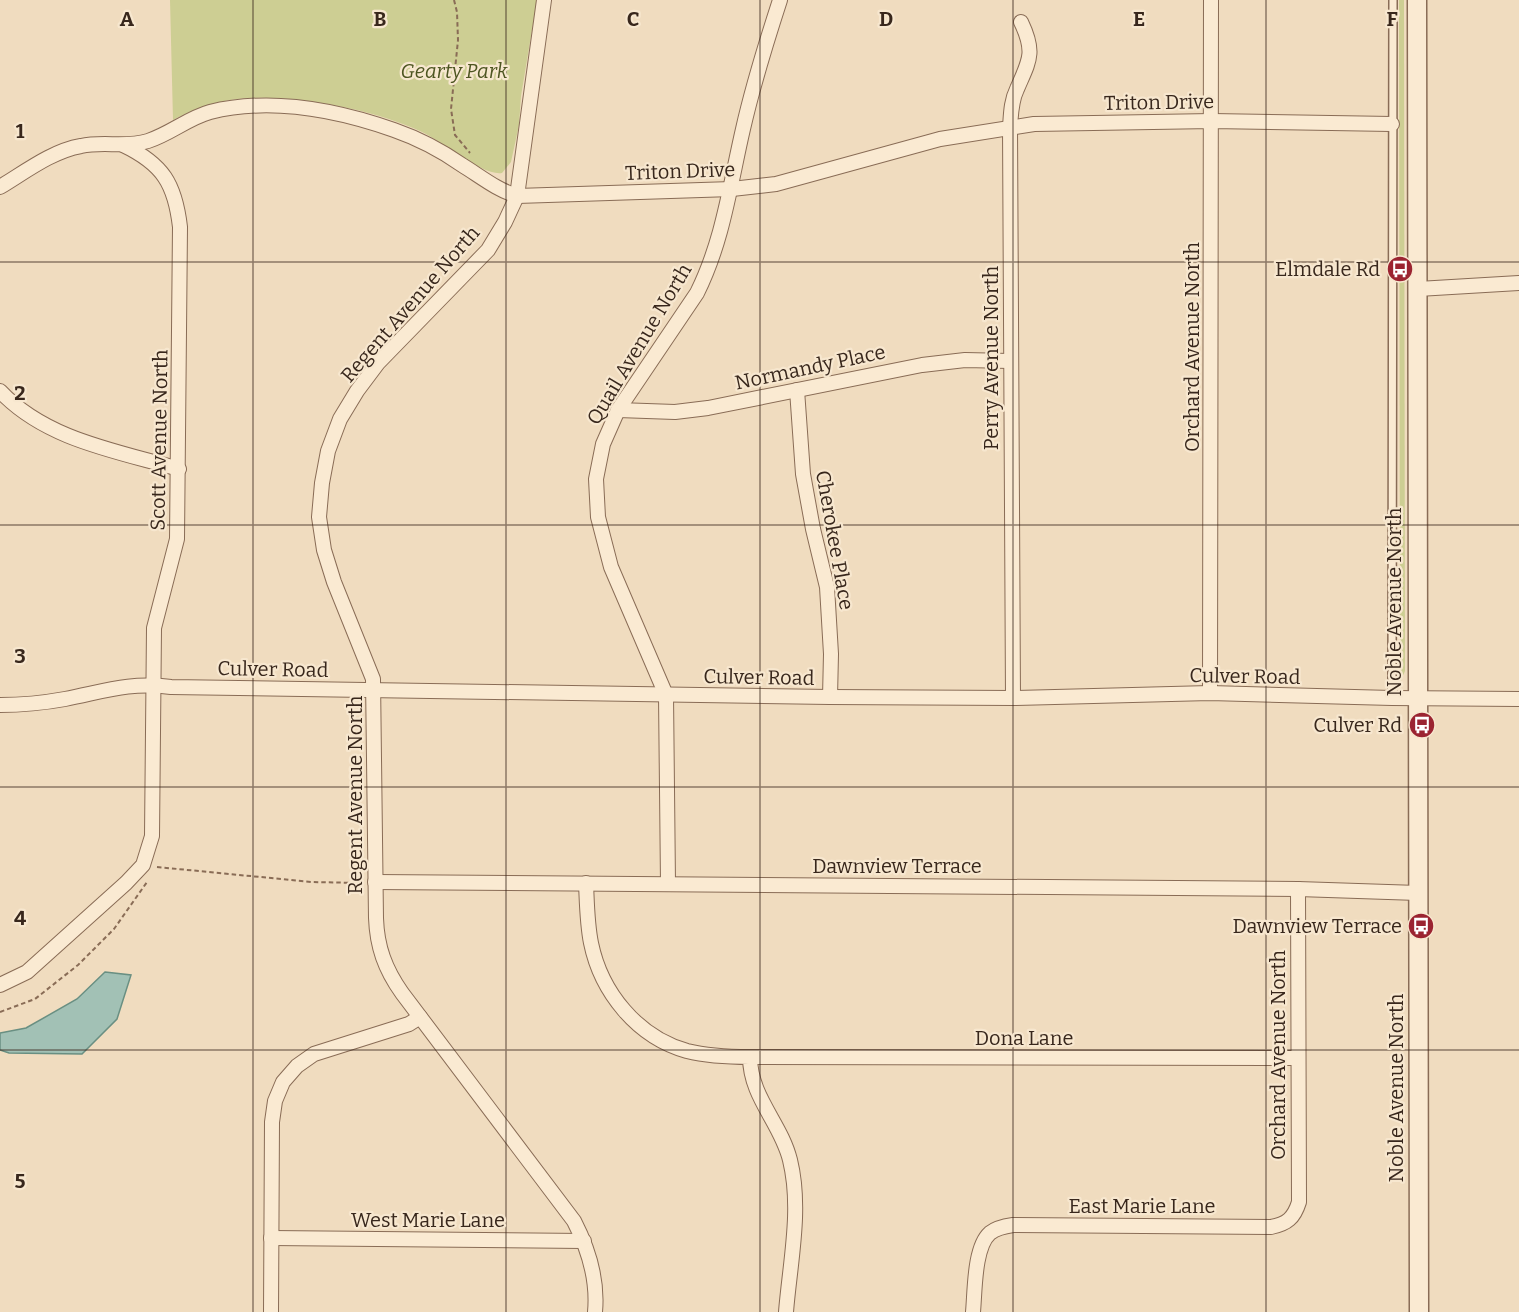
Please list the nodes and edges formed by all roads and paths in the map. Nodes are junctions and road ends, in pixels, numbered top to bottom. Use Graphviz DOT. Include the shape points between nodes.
graph roads {
  1 [pos="454,0"];
  2 [pos="544,0"];
  3 [pos="780,0"];
  4 [pos="1211,0"];
  5 [pos="1393,0"];
  6 [pos="1417,0"];
  7 [pos="1021,22"];
  8 [pos="1212,120"];
  9 [pos="1392,124"];
  10 [pos="1010,127"];
  11 [pos="123,145"];
  12 [pos="472,156"];
  13 [pos="0,187"];
  14 [pos="732,189"];
  15 [pos="517,196"];
  16 [pos="1519,283"];
  17 [pos="1418,289"];
  18 [pos="1010,361"];
  19 [pos="797,390"];
  20 [pos="0,391"];
  21 [pos="618,410"];
  22 [pos="179,469"];
  23 [pos="154,685"];
  24 [pos="374,690"];
  25 [pos="1210,693"];
  26 [pos="666,695"];
  27 [pos="830,697"];
  28 [pos="1013,698"];
  29 [pos="1392,698"];
  30 [pos="1417,698"];
  31 [pos="1519,699"];
  32 [pos="0,705"];
  33 [pos="150,869"];
  34 [pos="369,883"];
  35 [pos="586,884"];
  36 [pos="668,884"];
  37 [pos="1298,889"];
  38 [pos="1418,893"];
  39 [pos="0,984"];
  40 [pos="0,1012"];
  41 [pos="420,1017"];
  42 [pos="750,1057"];
  43 [pos="1297,1058"];
  44 [pos="1291,1219"];
  45 [pos="271,1238"];
  46 [pos="584,1241"];
  47 [pos="271,1312"];
  48 [pos="595,1312"];
  49 [pos="786,1312"];
  50 [pos="973,1312"];
  51 [pos="1419,1312"];
  1 -- 12 [label="path" via="458,40 451,109 455,135"];
  2 -- 15 [label="street, Regent Avenue North"];
  3 -- 14 [label="street, Quail Avenue North" via="752,96"];
  4 -- 8 [label="street, Orchard Avenue North"];
  5 -- 9 [label="lane"];
  6 -- 17 [label="street, Noble Avenue North"];
  7 -- 10 [label="street, Perry Avenue North" via="1030,54 1011,107"];
  8 -- 9 [label="street, Triton Drive"];
  8 -- 10 [label="street, Triton Drive"];
  8 -- 25 [label="street, Orchard Avenue North"];
  9 -- 29 [label="lane"];
  10 -- 14 [label="street, Triton Drive" via="940,139 776,184"];
  10 -- 18 [label="street, Perry Avenue North"];
  11 -- 13 [label="street, Triton Drive" via="101,143 58,153"];
  11 -- 15 [label="street, Triton Drive" via="148,141 209,112 288,106 357,118 396,130"];
  11 -- 22 [label="street, Scott Avenue North" via="143,154 159,168 177,205"];
  14 -- 15 [label="street, Triton Drive"];
  14 -- 21 [label="street, Quail Avenue North" via="697,293"];
  15 -- 24 [label="street, Regent Avenue North" via="488,250 378,363 357,391 340,419 328,451 319,517 324,550"];
  16 -- 17 [label="street"];
  17 -- 30 [label="street, Noble Avenue North"];
  18 -- 19 [label="street, Normandy Place" via="965,360 922,365"];
  18 -- 28 [label="street, Perry Avenue North"];
  19 -- 21 [label="street, Normandy Place" via="675,412"];
  19 -- 27 [label="street, Cherokee Place" via="805,483 827,587"];
  20 -- 22 [label="street" via="34,420 64,435"];
  21 -- 26 [label="street, Quail Avenue North" via="599,460 598,518 611,567"];
  22 -- 23 [label="street, Scott Avenue North" via="177,539 154,628"];
  23 -- 24 [label="street, Culver Road"];
  23 -- 32 [label="street, Culver Road" via="127,685 65,699"];
  23 -- 33 [label="street, Scott Avenue North"];
  24 -- 26 [label="street, Culver Road"];
  24 -- 34 [label="street, Regent Avenue North"];
  25 -- 28 [label="street, Culver Road"];
  25 -- 29 [label="street, Culver Road"];
  26 -- 27 [label="street, Culver Road"];
  26 -- 36 [label="street, Quail Avenue North"];
  27 -- 28 [label="street, Culver Road"];
  29 -- 30 [label="street, Culver Road"];
  30 -- 31 [label="street, Culver Road"];
  30 -- 38 [label="street, Noble Avenue North"];
  33 -- 34 [label="path"];
  33 -- 39 [label="street" via="126,883 27,972"];
  33 -- 40 [label="path" via="114,928 78,964 35,999"];
  34 -- 35 [label="street, Dawnview Terrace"];
  34 -- 41 [label="street, Regent Avenue North" via="382,958 390,977"];
  35 -- 36 [label="street, Dawnview Terrace"];
  35 -- 42 [label="street" via="587,923 596,963 626,1013 655,1037 686,1051"];
  36 -- 37 [label="street, Dawnview Terrace"];
  37 -- 38 [label="street, Dawnview Terrace"];
  37 -- 43 [label="street, Orchard Avenue North"];
  38 -- 51 [label="street, Noble Avenue North"];
  41 -- 45 [label="street" via="314,1054 283,1082 272,1122"];
  41 -- 46 [label="street, Regent Avenue North" via="574,1221"];
  42 -- 43 [label="street, Dona Lane"];
  42 -- 49 [label="street" via="754,1087 790,1157 796,1187"];
  43 -- 44 [label="street, Orchard Avenue North" via="1299,1202"];
  44 -- 50 [label="street, East Marie Lane" via="1271,1227 1013,1225 992,1231 980,1250"];
  45 -- 46 [label="street, West Marie Lane"];
  45 -- 47 [label="street"];
  46 -- 48 [label="street, Regent Avenue North" via="594,1274"];
}
